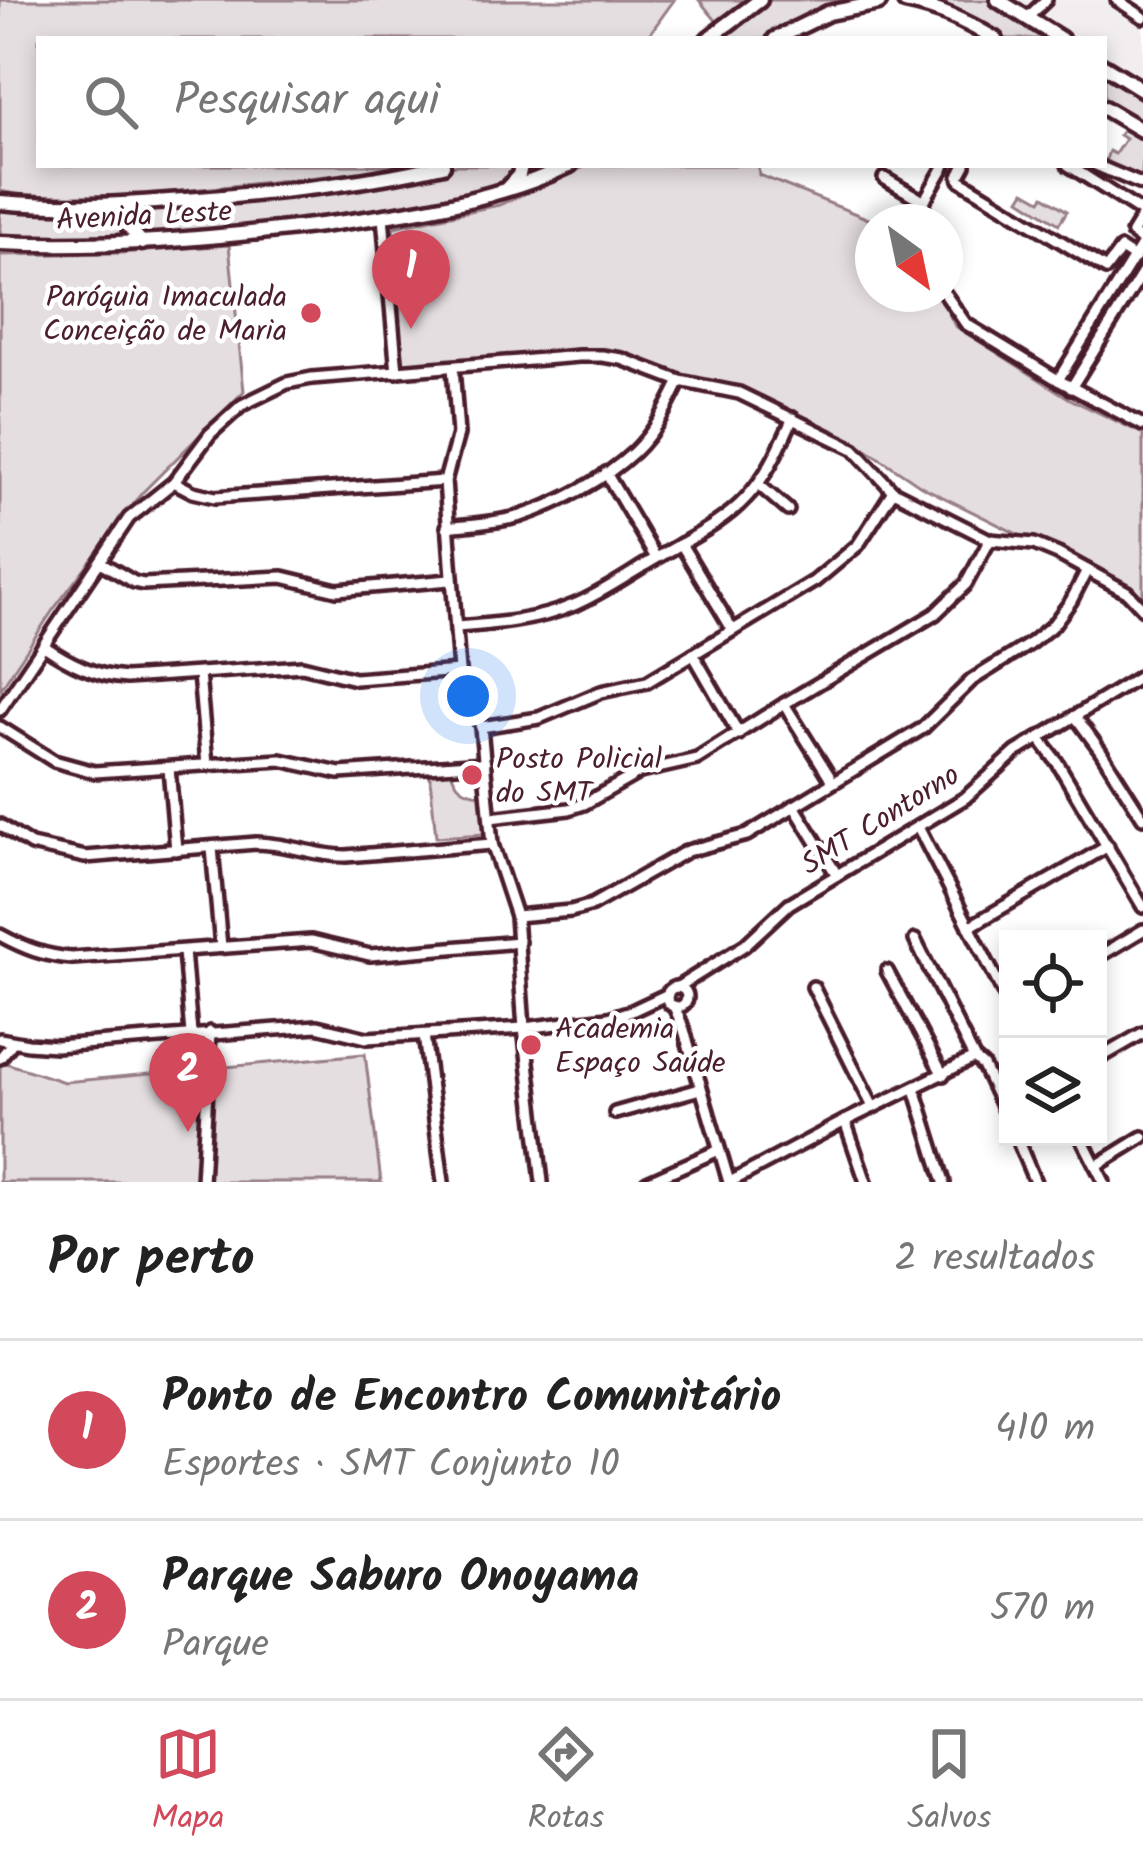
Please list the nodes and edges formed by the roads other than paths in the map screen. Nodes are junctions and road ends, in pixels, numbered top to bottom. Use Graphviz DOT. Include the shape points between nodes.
graph roads {
  1 [pos="760,0"];
  2 [pos="998,0"];
  3 [pos="1117,0"];
  4 [pos="908,1"];
  5 [pos="875,2"];
  6 [pos="1044,3"];
  7 [pos="1142,12"];
  8 [pos="1033,22"];
  9 [pos="712,36"];
  10 [pos="781,36"];
  11 [pos="990,36"];
  12 [pos="1056,36"];
  13 [pos="1107,68"];
  14 [pos="1143,90"];
  15 [pos="1107,110"];
  16 [pos="1143,131"];
  17 [pos="425,168"];
  18 [pos="521,168"];
  19 [pos="556,168"];
  20 [pos="943,168"];
  21 [pos="963,168"];
  22 [pos="1073,168"];
  23 [pos="1103,168"];
  24 [pos="884,178"];
  25 [pos="1143,185"];
  26 [pos="506,188"];
  27 [pos="922,201"];
  28 [pos="0,202"];
  29 [pos="140,204"];
  30 [pos="921,204"];
  31 [pos="1143,214"];
  32 [pos="383,217"];
  33 [pos="1143,242"];
  34 [pos="0,243"];
  35 [pos="142,243"];
  36 [pos="1135,257"];
  37 [pos="1143,272"];
  38 [pos="1118,282"];
  39 [pos="1131,292"];
  40 [pos="1111,294"];
  41 [pos="1123,304"];
  42 [pos="958,312"];
  43 [pos="452,367"];
  44 [pos="397,372"];
  45 [pos="1058,380"];
  46 [pos="680,381"];
  47 [pos="1072,388"];
  48 [pos="793,418"];
  49 [pos="1143,425"];
  50 [pos="606,473"];
  51 [pos="445,481"];
  52 [pos="174,482"];
  53 [pos="758,484"];
  54 [pos="892,491"];
  55 [pos="788,510"];
  56 [pos="447,527"];
  57 [pos="990,540"];
  58 [pos="681,544"];
  59 [pos="656,558"];
  60 [pos="100,562"];
  61 [pos="1087,570"];
  62 [pos="450,580"];
  63 [pos="1143,608"];
  64 [pos="456,627"];
  65 [pos="732,629"];
  66 [pos="44,646"];
  67 [pos="693,654"];
  68 [pos="459,671"];
  69 [pos="199,674"];
  70 [pos="1143,675"];
  71 [pos="784,704"];
  72 [pos="0,710"];
  73 [pos="1075,716"];
  74 [pos="481,727"];
  75 [pos="0,728"];
  76 [pos="739,734"];
  77 [pos="1039,738"];
  78 [pos="485,763"];
  79 [pos="207,765"];
  80 [pos="169,768"];
  81 [pos="832,782"];
  82 [pos="794,806"];
  83 [pos="490,818"];
  84 [pos="1143,818"];
  85 [pos="0,825"];
  86 [pos="919,827"];
  87 [pos="492,844"];
  88 [pos="1108,846"];
  89 [pos="212,848"];
  90 [pos="176,850"];
  91 [pos="837,875"];
  92 [pos="1143,907"];
  93 [pos="516,916"];
  94 [pos="969,927"];
  95 [pos="1143,930"];
  96 [pos="0,935"];
  97 [pos="915,940"];
  98 [pos="519,942"];
  99 [pos="221,947"];
  100 [pos="184,951"];
  101 [pos="1107,952"];
  102 [pos="887,971"];
  103 [pos="999,985"];
  104 [pos="813,987"];
  105 [pos="677,998"];
  106 [pos="524,1028"];
  107 [pos="210,1032"];
  108 [pos="1143,1033"];
  109 [pos="191,1034"];
  110 [pos="424,1035"];
  111 [pos="0,1039"];
  112 [pos="13,1042"];
  113 [pos="1107,1054"];
  114 [pos="0,1058"];
  115 [pos="974,1058"];
  116 [pos="943,1075"];
  117 [pos="700,1089"];
  118 [pos="915,1089"];
  119 [pos="999,1100"];
  120 [pos="873,1107"];
  121 [pos="615,1113"];
  122 [pos="845,1121"];
  123 [pos="1143,1137"];
  124 [pos="1020,1146"];
  125 [pos="1086,1146"];
  126 [pos="719,1150"];
  127 [pos="1096,1166"];
  128 [pos="202,1182"];
  129 [pos="442,1182"];
  130 [pos="542,1182"];
  131 [pos="647,1182"];
  132 [pos="729,1182"];
  133 [pos="866,1182"];
  134 [pos="944,1182"];
  135 [pos="1036,1182"];
  136 [pos="1104,1182"];
  1 -- 9 [label="main road"];
  2 -- 8 [label="main road"];
  3 -- 7 [label="street"];
  4 -- 5 [label="main road"];
  4 -- 11 [label="main road"];
  5 -- 10 [label="main road"];
  6 -- 8 [label="street"];
  8 -- 12 [label="main road"];
  13 -- 14 [label="main road"];
  15 -- 16 [label="main road"];
  17 -- 29 [label="main road, Avenida Leste"];
  18 -- 26 [label="main road"];
  19 -- 26 [label="main road, Avenida Leste"];
  20 -- 27 [label="street"];
  21 -- 36 [label="street" via="960,180 1106,269 1121,249"];
  22 -- 31 [label="street"];
  23 -- 25 [label="street"];
  24 -- 27 [label="street"];
  26 -- 32 [label="main road, Avenida Leste"];
  27 -- 30 [label="street"];
  28 -- 29 [label="main road, Avenida Leste"];
  29 -- 35 [label="main road" via="128,226"];
  31 -- 33 [label="street" via="1132,234"];
  32 -- 35 [label="main road, Avenida Leste"];
  32 -- 44 [label="street"];
  33 -- 36 [label="street"];
  34 -- 35 [label="main road, Avenida Leste"];
  36 -- 38 [label="street"];
  37 -- 39 [label="street"];
  38 -- 39 [label="street"];
  38 -- 40 [label="street"];
  39 -- 41 [label="street"];
  40 -- 41 [label="street"];
  40 -- 45 [label="street"];
  41 -- 47 [label="street"];
  42 -- 45 [label="street"];
  43 -- 44 [label="street"];
  43 -- 46 [label="street" via="602,356"];
  43 -- 51 [label="street" via="458,434"];
  44 -- 52 [label="street" via="312,378 264,393 222,421"];
  45 -- 47 [label="street"];
  46 -- 48 [label="street" via="739,393"];
  46 -- 50 [label="street" via="649,435"];
  47 -- 49 [label="street"];
  48 -- 53 [label="street"];
  48 -- 54 [label="street" via="854,449"];
  50 -- 56 [label="street" via="520,516"];
  50 -- 59 [label="street"];
  51 -- 52 [label="street" via="215,497"];
  51 -- 56 [label="street"];
  52 -- 60 [label="street" via="129,518"];
  53 -- 55 [label="street"];
  53 -- 58 [label="street"];
  54 -- 57 [label="street"];
  54 -- 65 [label="street" via="840,562"];
  56 -- 62 [label="street"];
  57 -- 61 [label="street" via="1034,544"];
  57 -- 71 [label="street" via="966,584 935,614"];
  58 -- 59 [label="street"];
  58 -- 65 [label="street"];
  59 -- 64 [label="street" via="573,606"];
  60 -- 62 [label="street" via="143,584 283,577 337,590"];
  60 -- 66 [label="street"];
  61 -- 63 [label="street"];
  61 -- 81 [label="street" via="1071,601 1028,645 972,680 923,728"];
  62 -- 64 [label="street"];
  64 -- 68 [label="street"];
  65 -- 67 [label="street"];
  66 -- 69 [label="street" via="107,677"];
  66 -- 72 [label="street"];
  67 -- 74 [label="street" via="647,682 550,715"];
  67 -- 76 [label="street"];
  68 -- 69 [label="street" via="355,679 302,666"];
  68 -- 74 [label="street"];
  69 -- 79 [label="street"];
  70 -- 73 [label="street, SMT Contorno"];
  71 -- 76 [label="street"];
  71 -- 81 [label="street"];
  73 -- 77 [label="street, SMT Contorno"];
  73 -- 84 [label="street"];
  74 -- 78 [label="street"];
  75 -- 80 [label="street" via="73,768"];
  76 -- 83 [label="street" via="697,760 640,772 584,804"];
  77 -- 86 [label="street, SMT Contorno"];
  77 -- 88 [label="street"];
  78 -- 79 [label="street" via="339,773 281,760"];
  78 -- 83 [label="street"];
  79 -- 80 [label="street"];
  80 -- 90 [label="street"];
  81 -- 82 [label="street"];
  82 -- 91 [label="street"];
  82 -- 93 [label="street" via="738,838 687,851 592,904"];
  83 -- 87 [label="street"];
  85 -- 90 [label="street" via="31,845 73,855"];
  86 -- 91 [label="street, SMT Contorno"];
  86 -- 94 [label="street"];
  87 -- 89 [label="street" via="346,856 271,843"];
  87 -- 93 [label="street"];
  88 -- 92 [label="street"];
  88 -- 94 [label="street"];
  89 -- 90 [label="street"];
  89 -- 99 [label="street"];
  91 -- 105 [label="street, SMT Contorno" via="789,904"];
  93 -- 98 [label="street"];
  94 -- 103 [label="street"];
  95 -- 101 [label="street"];
  96 -- 100 [label="street" via="59,957"];
  97 -- 115 [label="street"];
  98 -- 99 [label="street" via="370,955 311,940"];
  98 -- 106 [label="street"];
  99 -- 100 [label="street"];
  100 -- 109 [label="street"];
  102 -- 116 [label="street"];
  104 -- 120 [label="street"];
  105 -- 106 [label="street" via="608,1018"];
  105 -- 117 [label="street"];
  106 -- 110 [label="street"];
  106 -- 130 [label="street"];
  107 -- 109 [label="street"];
  107 -- 110 [label="street" via="317,1025 367,1038"];
  107 -- 128 [label="street"];
  108 -- 113 [label="street"];
  109 -- 112 [label="street"];
  110 -- 129 [label="street"];
  111 -- 112 [label="street"];
  112 -- 114 [label="street"];
  115 -- 116 [label="street"];
  115 -- 119 [label="street"];
  116 -- 118 [label="street"];
  117 -- 121 [label="street"];
  117 -- 126 [label="street"];
  118 -- 120 [label="street"];
  118 -- 134 [label="street"];
  120 -- 122 [label="street"];
  122 -- 132 [label="street"];
  122 -- 133 [label="street"];
  123 -- 127 [label="street"];
  124 -- 135 [label="street"];
  125 -- 127 [label="street"];
  126 -- 131 [label="street"];
  126 -- 132 [label="street"];
  127 -- 136 [label="street"];
}
